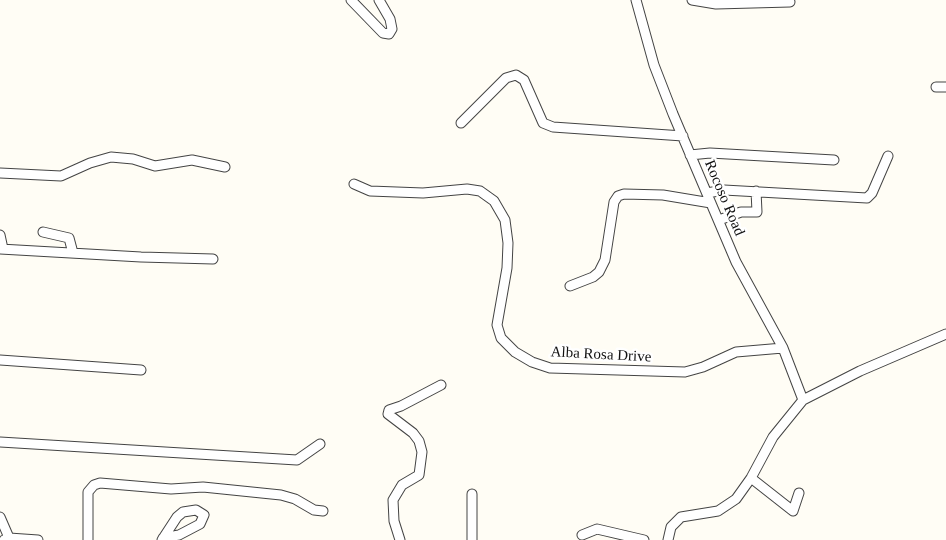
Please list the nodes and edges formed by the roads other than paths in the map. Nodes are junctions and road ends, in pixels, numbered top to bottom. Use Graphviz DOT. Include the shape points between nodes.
graph roads {
  1 [pos="351,0"];
  2 [pos="379,0"];
  3 [pos="636,0"];
  4 [pos="692,0"];
  5 [pos="790,2"];
  6 [pos="461,122"];
  7 [pos="683,136"];
  8 [pos="690,155"];
  9 [pos="888,156"];
  10 [pos="834,160"];
  11 [pos="225,167"];
  12 [pos="0,174"];
  13 [pos="354,184"];
  14 [pos="756,191"];
  15 [pos="707,193"];
  16 [pos="711,202"];
  17 [pos="719,220"];
  18 [pos="43,232"];
  19 [pos="0,235"];
  20 [pos="2,249"];
  21 [pos="73,253"];
  22 [pos="213,259"];
  23 [pos="570,286"];
  24 [pos="946,334"];
  25 [pos="783,348"];
  26 [pos="0,360"];
  27 [pos="141,370"];
  28 [pos="441,385"];
  29 [pos="803,400"];
  30 [pos="0,442"];
  31 [pos="320,444"];
  32 [pos="751,478"];
  33 [pos="799,493"];
  34 [pos="472,494"];
  35 [pos="323,511"];
  36 [pos="0,517"];
  37 [pos="582,535"];
  38 [pos="8,539"];
  39 [pos="38,540"];
  40 [pos="88,540"];
  41 [pos="400,540"];
  42 [pos="472,540"];
  43 [pos="644,540"];
  44 [pos="668,540"];
  1 -- 2 [label="street" via="383,33 389,34 392,29 390,19"];
  3 -- 7 [label="street, Rocoso Road" via="654,65"];
  4 -- 5 [label="street" via="716,4"];
  6 -- 7 [label="street" via="506,78 516,75 524,80 543,123 553,127"];
  7 -- 8 [label="street, Rocoso Road"];
  8 -- 10 [label="street" via="710,153"];
  8 -- 15 [label="street, Rocoso Road"];
  9 -- 14 [label="street" via="872,194 866,198"];
  11 -- 12 [label="street" via="192,160 154,166 134,159 111,157 62,176"];
  13 -- 25 [label="street, Alba Rosa Drive" via="370,191 422,193 467,188 480,191 494,201 505,220 508,243 497,325 501,338 532,362 550,368 685,372 736,352"];
  14 -- 15 [label="street"];
  14 -- 17 [label="street" via="757,212 741,212"];
  15 -- 16 [label="street, Rocoso Road"];
  16 -- 17 [label="street, Rocoso Road"];
  16 -- 23 [label="street" via="663,195 618,196 614,202 605,260 599,272 593,278"];
  17 -- 25 [label="street, Rocoso Road" via="736,262"];
  18 -- 21 [label="street" via="69,238"];
  19 -- 20 [label="street"];
  20 -- 21 [label="street"];
  21 -- 22 [label="street"];
  24 -- 29 [label="street"];
  25 -- 29 [label="street, Rocoso Road"];
  26 -- 27 [label="street"];
  28 -- 41 [label="street" via="389,410 388,414 413,433 422,452 419,475 402,485 393,500 394,521"];
  29 -- 32 [label="street" via="773,437"];
  30 -- 31 [label="street" via="297,460"];
  32 -- 33 [label="street" via="793,510"];
  32 -- 44 [label="street" via="724,509 678,519 669,531"];
  34 -- 42 [label="street"];
  35 -- 40 [label="street" via="280,495 203,487 100,483 91,487 88,495"];
  36 -- 38 [label="street"];
  37 -- 43 [label="street" via="597,529"];
  38 -- 39 [label="street"];
}
